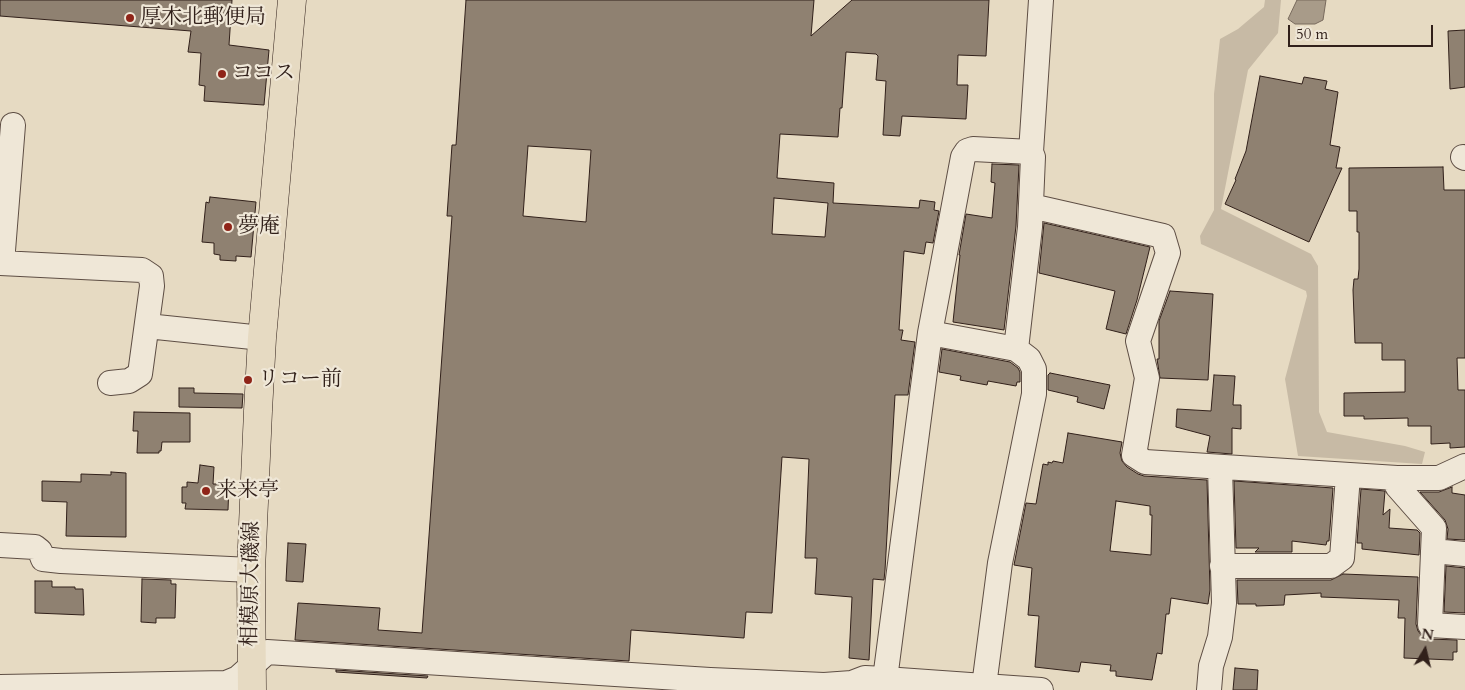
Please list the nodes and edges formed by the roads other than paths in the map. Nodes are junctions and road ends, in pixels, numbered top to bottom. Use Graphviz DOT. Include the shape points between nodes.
graph roads {
  1 [pos="292,0"];
  2 [pos="1041,0"];
  3 [pos="13,125"];
  4 [pos="1031,152"];
  5 [pos="1031,206"];
  6 [pos="1,263"];
  7 [pos="147,326"];
  8 [pos="930,333"];
  9 [pos="262,338"];
  10 [pos="1016,348"];
  11 [pos="110,383"];
  12 [pos="1465,466"];
  13 [pos="1220,468"];
  14 [pos="1348,475"];
  15 [pos="1397,478"];
  16 [pos="0,545"];
  17 [pos="1433,551"];
  18 [pos="1465,554"];
  19 [pos="1222,566"];
  20 [pos="251,570"];
  21 [pos="1465,627"];
  22 [pos="252,677"];
  23 [pos="885,679"];
  24 [pos="984,686"];
  25 [pos="0,687"];
  26 [pos="851,687"];
  27 [pos="1041,690"];
  28 [pos="1209,690"];
  1 -- 9 [label="main road, 相模原大磯線"];
  2 -- 4 [label="street"];
  3 -- 6 [label="street"];
  4 -- 5 [label="street"];
  4 -- 8 [label="street" via="973,149 963,157"];
  5 -- 10 [label="street"];
  5 -- 13 [label="street" via="1163,236 1168,253 1138,341 1147,378 1134,455 1145,462"];
  6 -- 7 [label="street" via="142,270 151,276 152,286"];
  7 -- 9 [label="street"];
  7 -- 11 [label="street" via="140,374 129,381"];
  8 -- 10 [label="street"];
  8 -- 23 [label="street"];
  9 -- 20 [label="main road, 相模原大磯線"];
  10 -- 24 [label="street" via="1029,359 1034,369 1034,394 1000,563"];
  12 -- 15 [label="street" via="1439,478"];
  13 -- 14 [label="street"];
  13 -- 19 [label="street"];
  14 -- 15 [label="street"];
  14 -- 19 [label="street" via="1342,558 1331,566"];
  15 -- 17 [label="street" via="1397,486 1434,528"];
  16 -- 20 [label="street" via="35,548 43,559 60,568 128,573"];
  17 -- 18 [label="street"];
  17 -- 21 [label="street" via="1430,625"];
  19 -- 28 [label="street" via="1224,603"];
  20 -- 22 [label="main road, 相模原大磯線"];
  22 -- 25 [label="street" via="226,683"];
  22 -- 26 [label="street" via="267,652"];
  23 -- 24 [label="street"];
  23 -- 26 [label="street" via="866,678"];
  24 -- 27 [label="street"];
}
